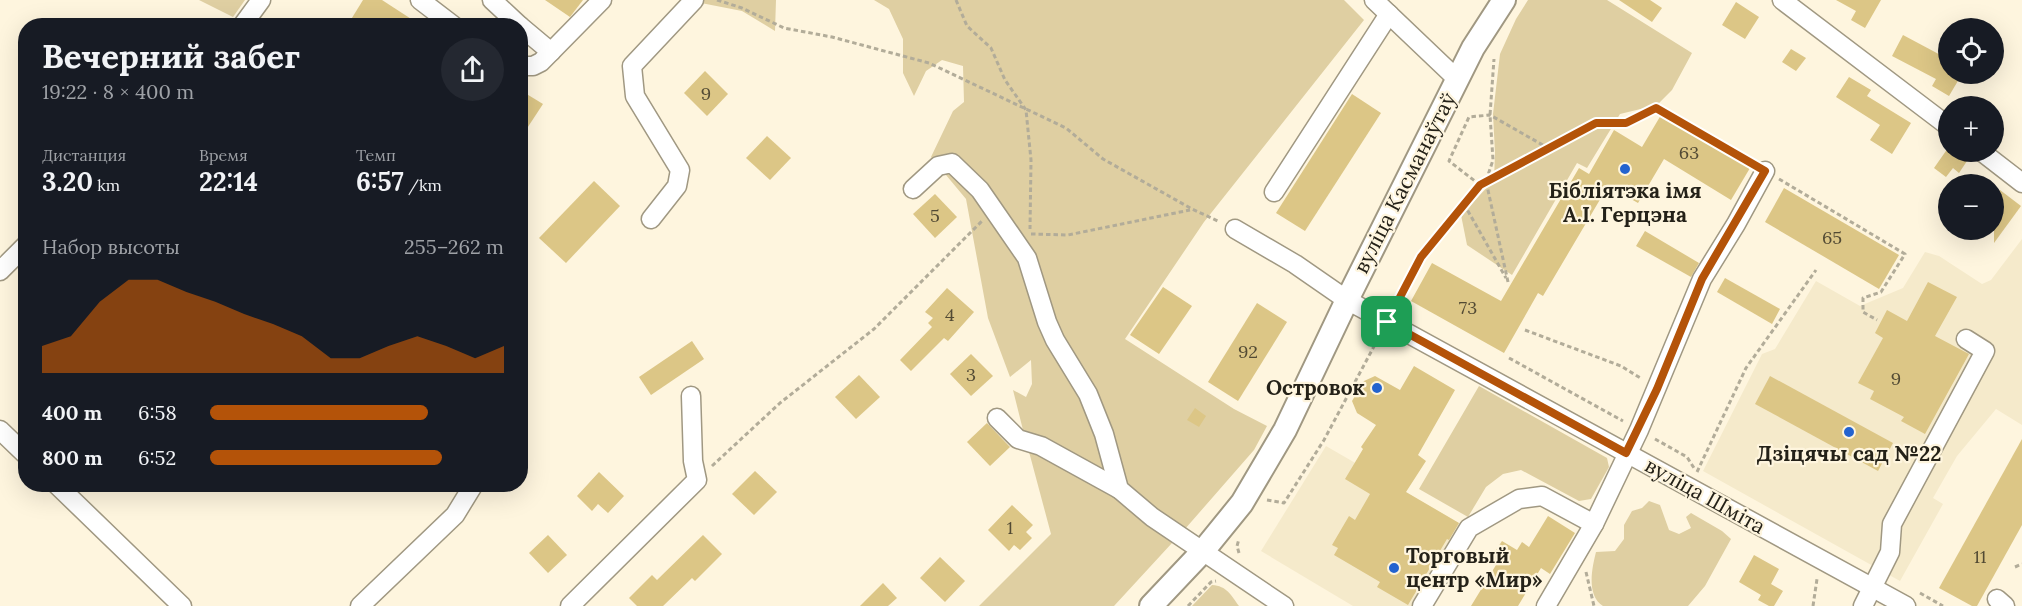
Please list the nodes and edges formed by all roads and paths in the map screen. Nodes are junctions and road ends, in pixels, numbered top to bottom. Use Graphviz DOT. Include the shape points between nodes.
graph roads {
  1 [pos="261,0"];
  2 [pos="420,0"];
  3 [pos="492,0"];
  4 [pos="602,0"];
  5 [pos="694,0"];
  6 [pos="717,0"];
  7 [pos="956,0"];
  8 [pos="1374,0"];
  9 [pos="1504,0"];
  10 [pos="1782,0"];
  11 [pos="1389,14"];
  12 [pos="248,18"];
  13 [pos="444,18"];
  14 [pos="511,18"];
  15 [pos="528,33"];
  16 [pos="551,52"];
  17 [pos="1494,59"];
  18 [pos="528,66"];
  19 [pos="1457,79"];
  20 [pos="1026,110"];
  21 [pos="1490,115"];
  22 [pos="1938,118"];
  23 [pos="1548,148"];
  24 [pos="1995,162"];
  25 [pos="1765,171"];
  26 [pos="1486,181"];
  27 [pos="2022,183"];
  28 [pos="1480,185"];
  29 [pos="913,189"];
  30 [pos="1274,192"];
  31 [pos="1464,204"];
  32 [pos="994,209"];
  33 [pos="1192,209"];
  34 [pos="651,219"];
  35 [pos="1235,229"];
  36 [pos="1024,240"];
  37 [pos="18,253"];
  38 [pos="1816,270"];
  39 [pos="0,271"];
  40 [pos="1347,300"];
  41 [pos="1877,320"];
  42 [pos="1387,322"];
  43 [pos="1525,330"];
  44 [pos="1966,339"];
  45 [pos="1509,358"];
  46 [pos="1657,389"];
  47 [pos="691,396"];
  48 [pos="997,418"];
  49 [pos="0,430"];
  50 [pos="1639,430"];
  51 [pos="18,447"];
  52 [pos="1626,453"];
  53 [pos="697,480"];
  54 [pos="1119,489"];
  55 [pos="64,492"];
  56 [pos="469,492"];
  57 [pos="1261,509"];
  58 [pos="1594,524"];
  59 [pos="1240,538"];
  60 [pos="1203,551"];
  61 [pos="1823,560"];
  62 [pos="2022,564"];
  63 [pos="2015,567"];
  64 [pos="1228,568"];
  65 [pos="1873,586"];
  66 [pos="1910,598"];
  67 [pos="1257,599"];
  68 [pos="182,606"];
  69 [pos="360,606"];
  70 [pos="570,606"];
  71 [pos="1151,606"];
  72 [pos="1188,606"];
  73 [pos="1284,606"];
  74 [pos="1422,606"];
  75 [pos="1546,606"];
  76 [pos="1813,606"];
  77 [pos="1863,606"];
  78 [pos="1943,606"];
  1 -- 12 [label="street"];
  2 -- 13 [label="street"];
  3 -- 14 [label="street"];
  4 -- 16 [label="street"];
  5 -- 34 [label="street" via="632,66 635,96 680,170 677,186"];
  6 -- 20 [label="path" via="784,28 929,63"];
  7 -- 20 [label="path" via="967,26 991,48 1005,80"];
  8 -- 11 [label="street"];
  9 -- 19 [label="main road, вуліца Касманаўтаў"];
  10 -- 22 [label="street"];
  11 -- 19 [label="street"];
  11 -- 30 [label="street"];
  15 -- 16 [label="street"];
  16 -- 18 [label="street" via="541,62"];
  17 -- 21 [label="path"];
  19 -- 40 [label="main road, вуліца Касманаўтаў"];
  20 -- 33 [label="path" via="1066,129 1103,159"];
  20 -- 36 [label="path" via="1031,160"];
  21 -- 23 [label="path"];
  21 -- 26 [label="path" via="1493,160"];
  21 -- 28 [label="path" via="1470,117 1449,161"];
  23 -- 25 [label="path" via="1596,123 1626,123 1656,108"];
  23 -- 26 [label="path"];
  24 -- 27 [label="street"];
  25 -- 41 [label="path" via="1905,254 1881,292 1863,298 1863,312"];
  25 -- 46 [label="street" via="1702,279"];
  26 -- 28 [label="path"];
  26 -- 31 [label="path" via="1508,282"];
  28 -- 31 [label="path"];
  29 -- 32 [label="street" via="938,166 952,163"];
  31 -- 42 [label="path" via="1421,257"];
  32 -- 36 [label="street"];
  32 -- 53 [label="path" via="874,329 780,403"];
  33 -- 35 [label="path"];
  33 -- 36 [label="path" via="1068,235"];
  35 -- 40 [label="street, вуліца Шміта"];
  36 -- 54 [label="street" via="1047,322 1088,394"];
  37 -- 39 [label="street"];
  38 -- 50 [label="path" via="1746,368 1697,473 1687,457"];
  40 -- 42 [label="street, вуліца Шміта"];
  40 -- 60 [label="main road, вуліца Касманаўтаў" via="1285,430 1242,503"];
  42 -- 52 [label="street, вуліца Шміта"];
  42 -- 57 [label="path" via="1324,440 1284,503 1268,499"];
  43 -- 46 [label="path" via="1621,366"];
  44 -- 65 [label="street" via="1985,351 1892,524 1890,552"];
  45 -- 50 [label="path"];
  46 -- 50 [label="street"];
  47 -- 53 [label="street"];
  48 -- 54 [label="street" via="1018,439 1041,446"];
  49 -- 51 [label="street"];
  50 -- 52 [label="street"];
  52 -- 58 [label="street"];
  52 -- 61 [label="street, вуліца Шміта"];
  53 -- 70 [label="street"];
  54 -- 60 [label="street" via="1152,518"];
  55 -- 68 [label="street"];
  56 -- 69 [label="street" via="455,515"];
  58 -- 74 [label="street" via="1542,496 1519,499 1469,528"];
  58 -- 75 [label="street"];
  59 -- 64 [label="path" via="1239,555"];
  60 -- 64 [label="street"];
  60 -- 71 [label="main road, вуліца Касманаўтаў"];
  61 -- 65 [label="street, вуліца Шміта"];
  61 -- 76 [label="path"];
  62 -- 63 [label="path"];
  64 -- 67 [label="street"];
  64 -- 72 [label="path"];
  65 -- 66 [label="street, вуліца Шміта"];
  65 -- 77 [label="street"];
  66 -- 78 [label="path"];
  67 -- 73 [label="street"];
}
